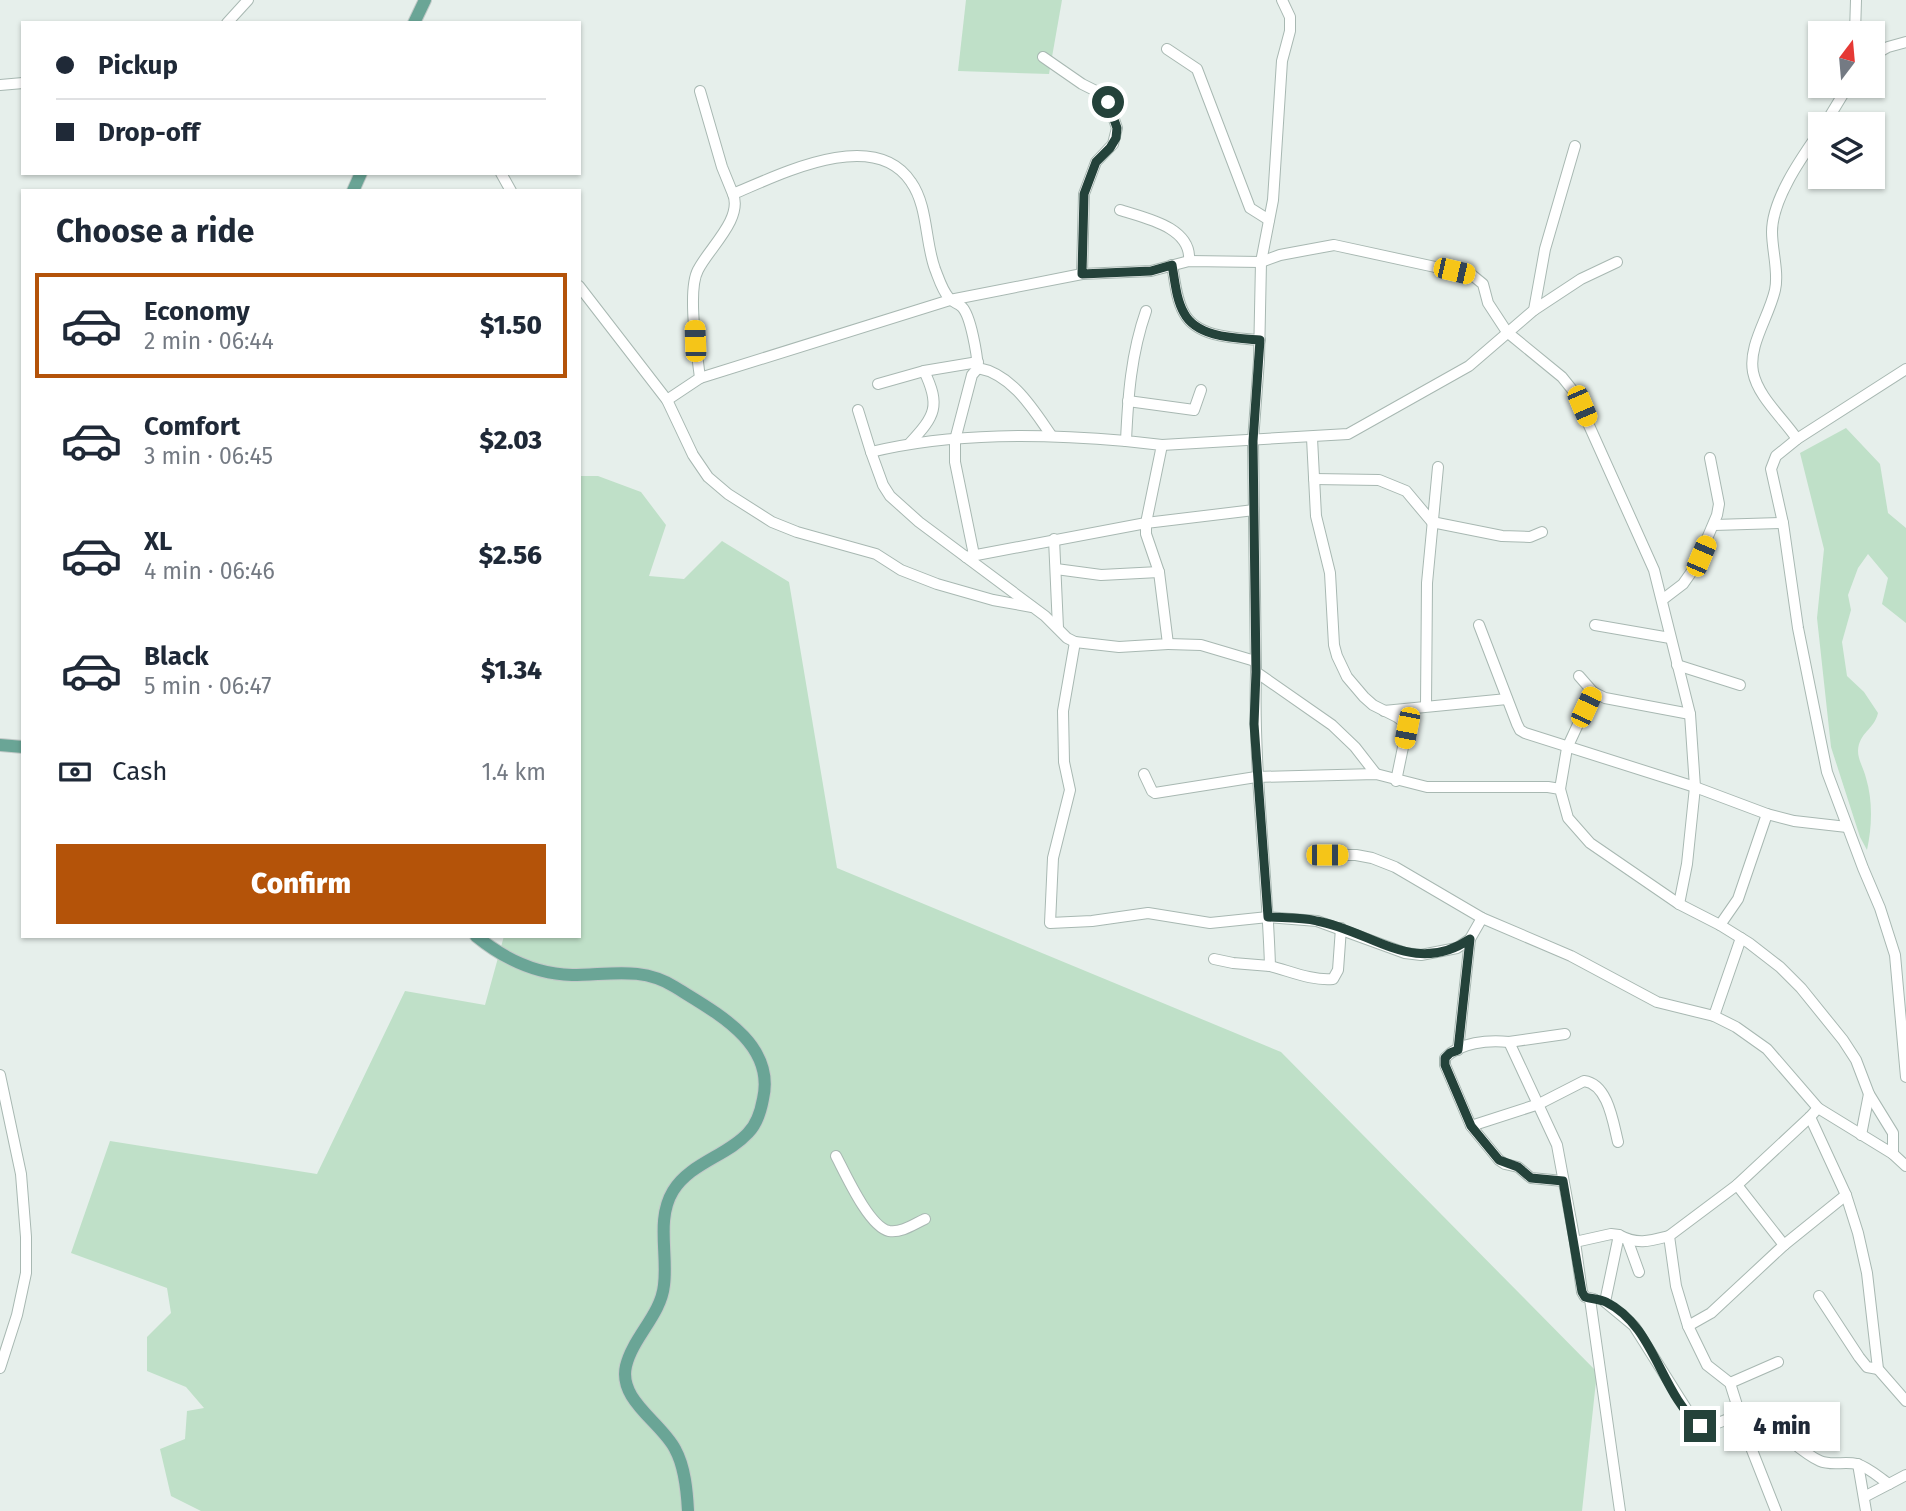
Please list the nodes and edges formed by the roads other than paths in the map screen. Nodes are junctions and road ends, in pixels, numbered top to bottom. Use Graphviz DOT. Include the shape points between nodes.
graph roads {
  1 [pos="248,0"];
  2 [pos="425,0"];
  3 [pos="1282,0"];
  4 [pos="1856,0"];
  5 [pos="229,21"];
  6 [pos="415,21"];
  7 [pos="1855,21"];
  8 [pos="1906,41"];
  9 [pos="1167,49"];
  10 [pos="1885,49"];
  11 [pos="1043,57"];
  12 [pos="21,83"];
  13 [pos="0,85"];
  14 [pos="700,90"];
  15 [pos="1575,146"];
  16 [pos="1808,148"];
  17 [pos="733,194"];
  18 [pos="1120,210"];
  19 [pos="1269,220"];
  20 [pos="1189,261"];
  21 [pos="1617,261"];
  22 [pos="1261,262"];
  23 [pos="1172,265"];
  24 [pos="1082,274"];
  25 [pos="581,289"];
  26 [pos="950,300"];
  27 [pos="1534,310"];
  28 [pos="1146,311"];
  29 [pos="1507,332"];
  30 [pos="1260,340"];
  31 [pos="978,365"];
  32 [pos="1906,369"];
  33 [pos="924,371"];
  34 [pos="700,377"];
  35 [pos="878,384"];
  36 [pos="1201,390"];
  37 [pos="667,400"];
  38 [pos="1128,401"];
  39 [pos="858,410"];
  40 [pos="1051,435"];
  41 [pos="1312,438"];
  42 [pos="1797,439"];
  43 [pos="955,440"];
  44 [pos="1253,441"];
  45 [pos="1126,442"];
  46 [pos="910,443"];
  47 [pos="1162,445"];
  48 [pos="871,452"];
  49 [pos="1710,458"];
  50 [pos="1438,467"];
  51 [pos="1314,480"];
  52 [pos="1254,510"];
  53 [pos="1432,522"];
  54 [pos="1146,523"];
  55 [pos="1783,523"];
  56 [pos="1714,525"];
  57 [pos="1542,532"];
  58 [pos="1054,539"];
  59 [pos="970,556"];
  60 [pos="1056,569"];
  61 [pos="1159,572"];
  62 [pos="1662,600"];
  63 [pos="1035,608"];
  64 [pos="1479,625"];
  65 [pos="1595,625"];
  66 [pos="1058,628"];
  67 [pos="1670,638"];
  68 [pos="1075,642"];
  69 [pos="1168,644"];
  70 [pos="1677,665"];
  71 [pos="1256,667"];
  72 [pos="1578,676"];
  73 [pos="1740,685"];
  74 [pos="1593,692"];
  75 [pos="1507,699"];
  76 [pos="1426,705"];
  77 [pos="1384,711"];
  78 [pos="1690,714"];
  79 [pos="0,744"];
  80 [pos="21,747"];
  81 [pos="1567,748"];
  82 [pos="1144,774"];
  83 [pos="1376,775"];
  84 [pos="1256,777"];
  85 [pos="1396,781"];
  86 [pos="1695,787"];
  87 [pos="1560,789"];
  88 [pos="1767,814"];
  89 [pos="1847,827"];
  90 [pos="1327,855"];
  91 [pos="1679,904"];
  92 [pos="1268,917"];
  93 [pos="1482,918"];
  94 [pos="1720,925"];
  95 [pos="1341,928"];
  96 [pos="479,938"];
  97 [pos="1741,938"];
  98 [pos="1470,939"];
  99 [pos="1214,959"];
  100 [pos="1270,966"];
  101 [pos="1714,1016"];
  102 [pos="1565,1034"];
  103 [pos="1509,1042"];
  104 [pos="1458,1050"];
  105 [pos="0,1075"];
  106 [pos="1906,1077"];
  107 [pos="1869,1094"];
  108 [pos="1539,1104"];
  109 [pos="1818,1108"];
  110 [pos="1810,1118"];
  111 [pos="1471,1126"];
  112 [pos="1861,1135"];
  113 [pos="1618,1142"];
  114 [pos="1893,1154"];
  115 [pos="836,1156"];
  116 [pos="1906,1166"];
  117 [pos="1563,1181"];
  118 [pos="1737,1185"];
  119 [pos="1846,1195"];
  120 [pos="925,1219"];
  121 [pos="1669,1236"];
  122 [pos="1623,1237"];
  123 [pos="1576,1242"];
  124 [pos="1784,1245"];
  125 [pos="1639,1272"];
  126 [pos="1819,1296"];
  127 [pos="1590,1299"];
  128 [pos="1605,1302"];
  129 [pos="1688,1326"];
  130 [pos="1778,1362"];
  131 [pos="0,1368"];
  132 [pos="1878,1369"];
  133 [pos="1730,1383"];
  134 [pos="1906,1401"];
  135 [pos="1741,1415"];
  136 [pos="1858,1464"];
  137 [pos="1906,1475"];
  138 [pos="1889,1484"];
  139 [pos="1864,1497"];
  140 [pos="1774,1510"];
  141 [pos="688,1511"];
  142 [pos="1620,1511"];
  143 [pos="1866,1511"];
  1 -- 5 [label="street"];
  2 -- 6 [label="main road"];
  3 -- 19 [label="street" via="1290,31 1282,61"];
  4 -- 7 [label="street"];
  8 -- 10 [label="street"];
  9 -- 19 [label="street" via="1197,69 1250,208"];
  11 -- 24 [label="street" via="1102,94 1117,128 1113,144 1096,162 1084,194"];
  12 -- 13 [label="street"];
  14 -- 17 [label="street"];
  15 -- 27 [label="street" via="1545,249"];
  16 -- 42 [label="street" via="1777,209 1772,228 1776,288 1752,360 1760,390"];
  17 -- 26 [label="street" via="818,161 866,156 896,166 917,193 932,261"];
  17 -- 34 [label="street" via="735,214 694,282"];
  18 -- 20 [label="street" via="1171,229 1188,247"];
  19 -- 22 [label="street"];
  20 -- 22 [label="street"];
  20 -- 23 [label="street"];
  21 -- 27 [label="street"];
  22 -- 29 [label="street" via="1334,246 1472,275 1483,284 1488,303"];
  22 -- 30 [label="street"];
  23 -- 24 [label="street" via="1151,271"];
  23 -- 30 [label="street" via="1178,299 1190,322 1223,337"];
  24 -- 26 [label="street"];
  25 -- 37 [label="street"];
  26 -- 31 [label="street" via="965,310"];
  26 -- 34 [label="street"];
  27 -- 29 [label="street"];
  28 -- 38 [label="street" via="1136,339"];
  29 -- 41 [label="street" via="1469,366 1406,403 1348,434"];
  29 -- 62 [label="street" via="1574,392 1645,548"];
  30 -- 44 [label="street"];
  31 -- 33 [label="street"];
  31 -- 40 [label="street" via="1018,392"];
  31 -- 43 [label="street"];
  32 -- 42 [label="street"];
  33 -- 35 [label="street"];
  33 -- 46 [label="street" via="935,397 934,408 928,423"];
  34 -- 37 [label="street"];
  36 -- 38 [label="street" via="1194,410"];
  37 -- 63 [label="street" via="708,477 772,522 876,554 937,584"];
  38 -- 45 [label="street"];
  39 -- 48 [label="street"];
  40 -- 43 [label="street"];
  40 -- 45 [label="street"];
  41 -- 44 [label="street"];
  41 -- 51 [label="street"];
  42 -- 55 [label="street" via="1771,464"];
  43 -- 46 [label="street"];
  43 -- 59 [label="street"];
  44 -- 47 [label="street"];
  44 -- 52 [label="street"];
  45 -- 47 [label="street"];
  46 -- 48 [label="street"];
  47 -- 54 [label="street"];
  48 -- 59 [label="street" via="890,496"];
  49 -- 56 [label="street" via="1719,504"];
  50 -- 53 [label="street"];
  51 -- 53 [label="street" via="1379,480 1406,491"];
  51 -- 77 [label="street" via="1316,516 1330,573 1337,656 1355,687"];
  52 -- 54 [label="street"];
  52 -- 71 [label="street"];
  53 -- 57 [label="street" via="1502,536 1530,537"];
  53 -- 76 [label="street"];
  54 -- 58 [label="street"];
  54 -- 61 [label="street"];
  55 -- 56 [label="street"];
  55 -- 89 [label="street" via="1827,772"];
  56 -- 62 [label="street" via="1695,567 1683,584"];
  58 -- 59 [label="street"];
  58 -- 60 [label="street"];
  59 -- 63 [label="street"];
  60 -- 61 [label="street" via="1101,575"];
  60 -- 66 [label="street"];
  61 -- 69 [label="street"];
  62 -- 67 [label="street"];
  63 -- 66 [label="street"];
  64 -- 75 [label="street"];
  65 -- 67 [label="street"];
  66 -- 68 [label="street"];
  67 -- 70 [label="street"];
  68 -- 69 [label="street" via="1119,647"];
  68 -- 92 [label="street" via="1063,711 1064,762 1070,790 1053,858 1050,923 1148,913 1210,923"];
  69 -- 71 [label="street" via="1201,645"];
  70 -- 73 [label="street"];
  70 -- 78 [label="street"];
  71 -- 83 [label="street" via="1332,725"];
  71 -- 84 [label="street"];
  72 -- 74 [label="street"];
  74 -- 78 [label="street" via="1623,703"];
  74 -- 81 [label="street"];
  75 -- 76 [label="street"];
  75 -- 81 [label="street" via="1520,730"];
  76 -- 77 [label="street"];
  77 -- 85 [label="street" via="1407,728"];
  78 -- 86 [label="street"];
  79 -- 80 [label="main road"];
  81 -- 86 [label="street"];
  81 -- 87 [label="street"];
  82 -- 84 [label="street" via="1155,793"];
  83 -- 84 [label="street"];
  83 -- 85 [label="street"];
  84 -- 92 [label="street"];
  85 -- 87 [label="street" via="1453,789"];
  86 -- 88 [label="street"];
  86 -- 91 [label="street"];
  87 -- 91 [label="street" via="1568,818 1578,832"];
  88 -- 89 [label="street"];
  88 -- 94 [label="street" via="1738,899"];
  89 -- 106 [label="street" via="1894,948"];
  90 -- 93 [label="street" via="1356,855 1383,862"];
  91 -- 94 [label="street"];
  92 -- 95 [label="street" via="1317,920"];
  92 -- 100 [label="street"];
  93 -- 98 [label="street"];
  93 -- 101 [label="street" via="1571,956 1657,1002"];
  94 -- 97 [label="street"];
  95 -- 98 [label="street" via="1421,955 1457,948"];
  95 -- 100 [label="street" via="1338,970 1333,979"];
  96 -- 141 [label="main road" via="523,966 571,975 640,973 673,985 737,1028 761,1064 765,1091 749,1133 685,1177 668,1200 664,1285 626,1367 626,1386 636,1404 677,1451"];
  97 -- 101 [label="street"];
  97 -- 107 [label="street" via="1780,967 1843,1040"];
  98 -- 104 [label="street"];
  99 -- 100 [label="street"];
  101 -- 109 [label="street" via="1767,1049"];
  102 -- 103 [label="street"];
  103 -- 104 [label="street" via="1478,1042"];
  103 -- 108 [label="street"];
  104 -- 111 [label="street" via="1445,1058 1445,1065"];
  105 -- 131 [label="street" via="21,1174 26,1237 26,1273"];
  107 -- 112 [label="street"];
  107 -- 114 [label="street" via="1893,1133"];
  108 -- 111 [label="street"];
  108 -- 113 [label="street" via="1584,1081 1592,1082 1610,1110"];
  108 -- 117 [label="street" via="1557,1145"];
  109 -- 110 [label="street"];
  109 -- 112 [label="street"];
  110 -- 118 [label="street"];
  110 -- 119 [label="street"];
  111 -- 117 [label="street" via="1505,1164 1518,1167 1531,1178"];
  112 -- 114 [label="street"];
  114 -- 116 [label="street"];
  115 -- 120 [label="street" via="878,1226 902,1231"];
  117 -- 123 [label="street"];
  118 -- 121 [label="street"];
  118 -- 124 [label="street"];
  119 -- 124 [label="street"];
  119 -- 132 [label="street" via="1866,1261"];
  121 -- 122 [label="street" via="1644,1242"];
  121 -- 129 [label="street" via="1675,1286"];
  122 -- 123 [label="street" via="1611,1234"];
  122 -- 125 [label="street"];
  122 -- 128 [label="street"];
  123 -- 127 [label="street" via="1582,1292"];
  124 -- 129 [label="street" via="1711,1313"];
  126 -- 132 [label="street" via="1867,1367"];
  127 -- 128 [label="street"];
  127 -- 142 [label="street"];
  128 -- 135 [label="street" via="1634,1326 1700,1426"];
  129 -- 133 [label="street" via="1707,1365"];
  130 -- 133 [label="street"];
  132 -- 134 [label="street"];
  133 -- 135 [label="street"];
  135 -- 136 [label="street" via="1769,1425 1820,1461"];
  135 -- 140 [label="street"];
  136 -- 138 [label="street"];
  136 -- 139 [label="street"];
  137 -- 138 [label="street"];
  138 -- 139 [label="street"];
  139 -- 143 [label="street"];
}
